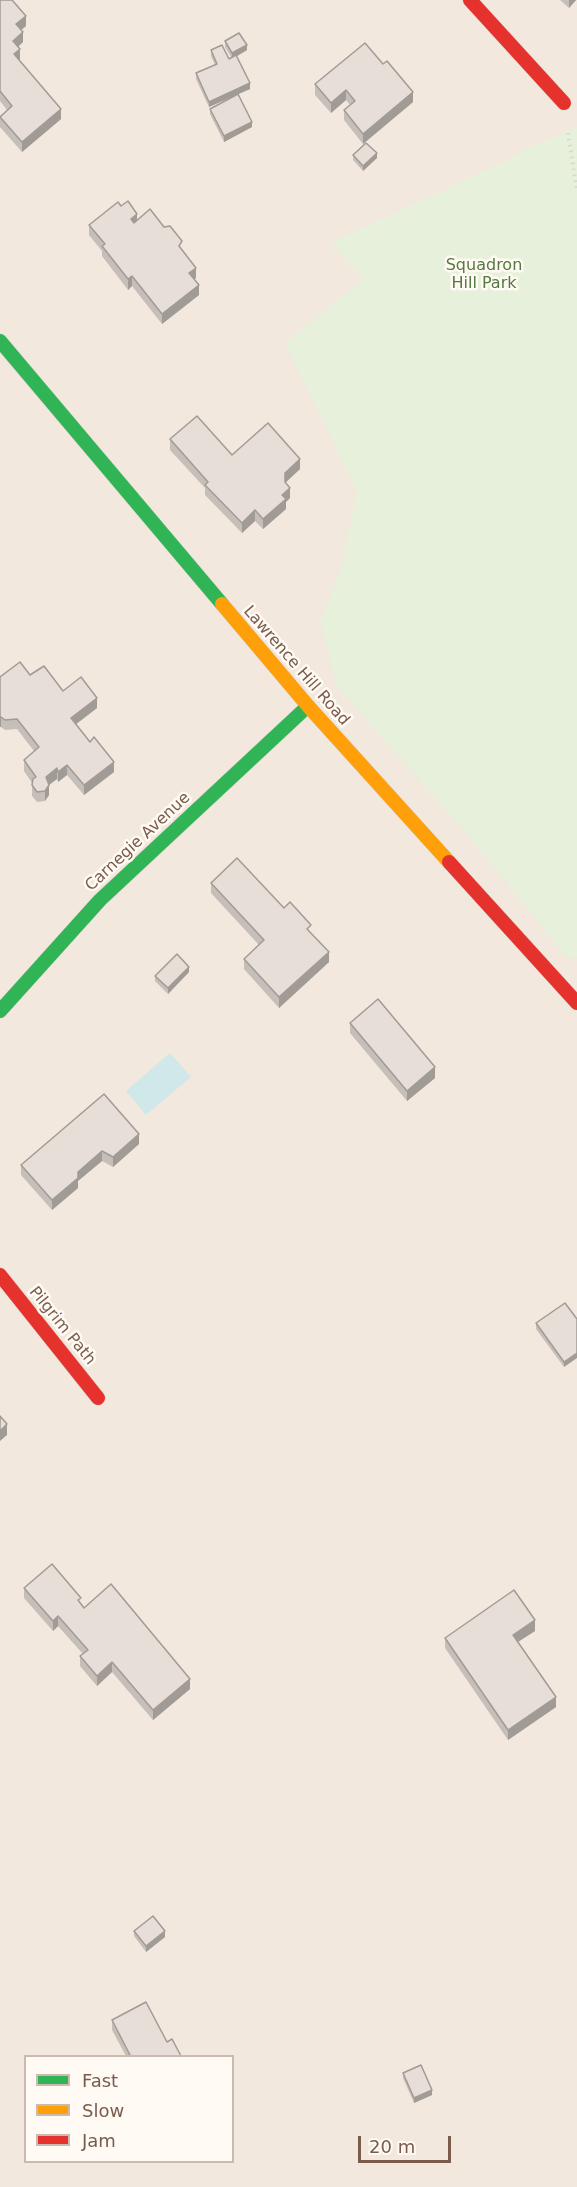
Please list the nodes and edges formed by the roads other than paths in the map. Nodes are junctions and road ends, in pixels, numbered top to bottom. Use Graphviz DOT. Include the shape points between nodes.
graph roads {
  1 [pos="470,0"];
  2 [pos="564,103"];
  3 [pos="0,341"];
  4 [pos="308,706"];
  5 [pos="577,1003"];
  6 [pos="0,1011"];
  7 [pos="0,1275"];
  8 [pos="98,1398"];
  1 -- 2 [label="main road"];
  3 -- 4 [label="main road, Lawrence Hill Road"];
  4 -- 5 [label="main road, Lawrence Hill Road"];
  4 -- 6 [label="main road, Carnegie Avenue" via="100,900"];
  7 -- 8 [label="main road, Pilgrim Path"];
}
